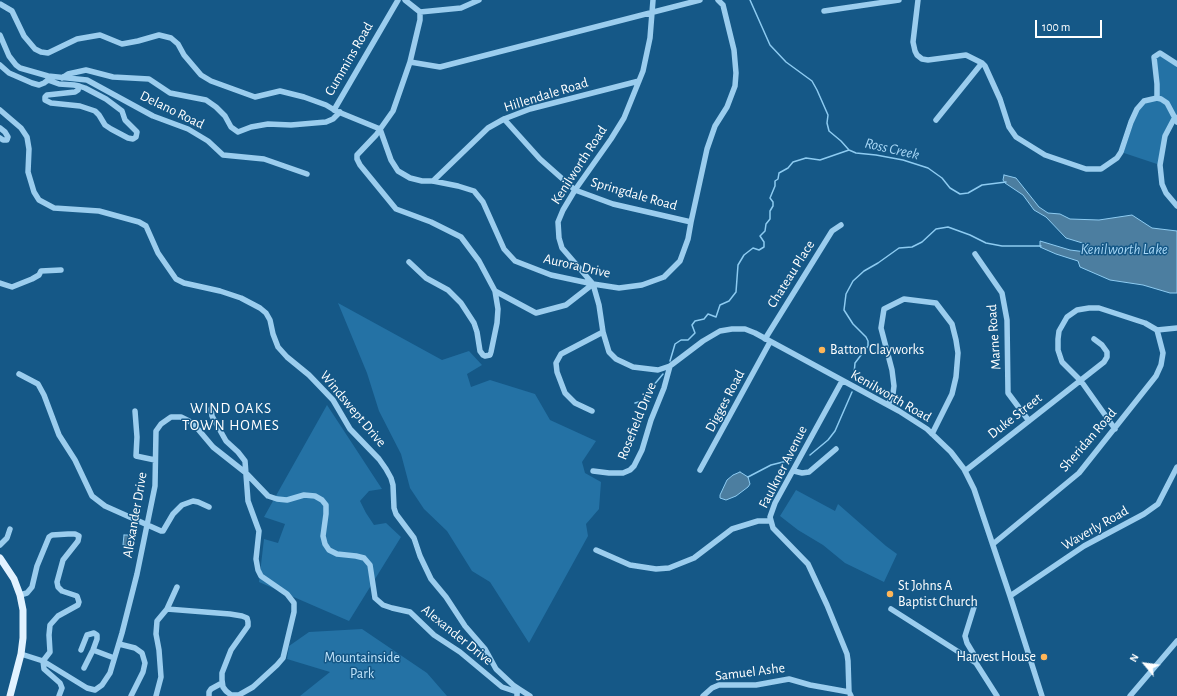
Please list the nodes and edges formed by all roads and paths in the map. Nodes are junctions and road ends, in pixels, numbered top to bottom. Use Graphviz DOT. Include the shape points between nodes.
graph roads {
  1 [pos="398,0"];
  2 [pos="404,0"];
  3 [pos="479,0"];
  4 [pos="653,0"];
  5 [pos="700,0"];
  6 [pos="718,0"];
  7 [pos="899,0"];
  8 [pos="918,0"];
  9 [pos="0,4"];
  10 [pos="824,11"];
  11 [pos="420,12"];
  12 [pos="653,13"];
  13 [pos="0,35"];
  14 [pos="410,62"];
  15 [pos="982,63"];
  16 [pos="1177,64"];
  17 [pos="0,65"];
  18 [pos="48,78"];
  19 [pos="62,78"];
  20 [pos="639,81"];
  21 [pos="79,86"];
  22 [pos="1157,98"];
  23 [pos="0,110"];
  24 [pos="337,111"];
  25 [pos="504,119"];
  26 [pos="936,120"];
  27 [pos="1176,120"];
  28 [pos="0,128"];
  29 [pos="380,129"];
  30 [pos="0,138"];
  31 [pos="307,174"];
  32 [pos="433,181"];
  33 [pos="575,190"];
  34 [pos="1177,206"];
  35 [pos="691,222"];
  36 [pos="841,226"];
  37 [pos="975,254"];
  38 [pos="409,262"];
  39 [pos="61,270"];
  40 [pos="0,283"];
  41 [pos="593,284"];
  42 [pos="495,291"];
  43 [pos="1177,328"];
  44 [pos="1157,330"];
  45 [pos="603,332"];
  46 [pos="764,339"];
  47 [pos="1094,339"];
  48 [pos="770,342"];
  49 [pos="670,366"];
  50 [pos="20,374"];
  51 [pos="842,381"];
  52 [pos="1081,381"];
  53 [pos="888,405"];
  54 [pos="211,409"];
  55 [pos="135,411"];
  56 [pos="592,411"];
  57 [pos="1029,421"];
  58 [pos="1114,430"];
  59 [pos="932,434"];
  60 [pos="836,449"];
  61 [pos="156,460"];
  62 [pos="1177,468"];
  63 [pos="700,470"];
  64 [pos="593,471"];
  65 [pos="794,471"];
  66 [pos="965,471"];
  67 [pos="246,473"];
  68 [pos="209,507"];
  69 [pos="770,521"];
  70 [pos="147,525"];
  71 [pos="10,529"];
  72 [pos="993,544"];
  73 [pos="0,545"];
  74 [pos="596,550"];
  75 [pos="0,558"];
  76 [pos="177,587"];
  77 [pos="20,595"];
  78 [pos="1010,596"];
  79 [pos="975,604"];
  80 [pos="891,608"];
  81 [pos="167,609"];
  82 [pos="1177,641"];
  83 [pos="118,644"];
  84 [pos="81,650"];
  85 [pos="93,650"];
  86 [pos="21,654"];
  87 [pos="114,658"];
  88 [pos="43,661"];
  89 [pos="976,663"];
  90 [pos="84,668"];
  91 [pos="222,683"];
  92 [pos="519,689"];
  93 [pos="850,694"];
  94 [pos="10,696"];
  95 [pos="59,696"];
  96 [pos="131,696"];
  97 [pos="156,696"];
  98 [pos="208,696"];
  99 [pos="517,696"];
  100 [pos="530,696"];
  101 [pos="703,696"];
  102 [pos="997,696"];
  103 [pos="1042,696"];
  104 [pos="1130,696"];
  1 -- 24 [label="street, Cummins Road"];
  2 -- 11 [label="street"];
  3 -- 11 [label="street" via="461,8"];
  4 -- 12 [label="street, Kenilworth Road"];
  5 -- 12 [label="street"];
  6 -- 35 [label="street, Aurora Drive" via="723,6 734,50 735,86 727,107 714,126"];
  7 -- 10 [label="street"];
  8 -- 15 [label="street" via="913,42 917,55 928,60 966,55"];
  9 -- 24 [label="street" via="12,11 24,36 41,52 48,53 77,39 92,36 100,35 122,44 159,35 171,38 202,75 224,86 255,97 280,91 304,97"];
  11 -- 14 [label="street"];
  12 -- 14 [label="street" via="440,68"];
  12 -- 20 [label="street, Kenilworth Road" via="647,57"];
  13 -- 18 [label="street" via="16,65 45,74"];
  14 -- 29 [label="street" via="393,111"];
  15 -- 22 [label="street" via="1000,99 1009,127 1016,137 1045,156 1086,169 1101,169 1117,158 1137,109 1144,102"];
  15 -- 26 [label="street"];
  16 -- 22 [label="street" via="1160,53 1154,57"];
  17 -- 18 [label="street" via="18,77 39,85"];
  18 -- 19 [label="street, Delano Road"];
  18 -- 21 [label="street" via="64,85"];
  19 -- 24 [label="street" via="86,70 113,77 149,79 170,93 206,100 225,116 231,127 238,132 268,124 326,122 333,119"];
  19 -- 31 [label="street, Delano Road" via="87,80 153,116 188,129 208,141 223,155 264,159"];
  20 -- 25 [label="street, Hillendale Road" via="530,109"];
  20 -- 33 [label="street, Kenilworth Road" via="624,118"];
  21 -- 21 [label="street" via="75,92 48,95 45,100 95,111 111,130 128,138 136,137 137,132 125,120 120,109 94,92"];
  22 -- 27 [label="street" via="1167,103"];
  23 -- 92 [label="street, Windswept Drive" via="21,128 26,137 29,149 28,172 39,200 54,208 99,211 140,222 146,226 158,253 176,279 241,298 266,313 278,347 333,400 350,429 386,469 391,478 396,514 414,538 431,579 485,649 496,669"];
  24 -- 29 [label="street"];
  25 -- 32 [label="street, Hillendale Road" via="488,128"];
  25 -- 33 [label="street, Springdale Road" via="540,159"];
  27 -- 34 [label="street" via="1165,136 1160,165 1162,184"];
  28 -- 30 [label="street" via="8,138"];
  29 -- 32 [label="street, Aurora Drive" via="391,160 398,171 410,178"];
  29 -- 42 [label="street" via="357,154 360,165 396,209 461,237 479,261"];
  32 -- 41 [label="street, Aurora Drive" via="474,191 483,202 504,249 515,261 551,275"];
  33 -- 35 [label="street, Springdale Road" via="613,204"];
  33 -- 41 [label="street, Kenilworth Road" via="558,222 559,238 566,252"];
  35 -- 41 [label="street, Aurora Drive" via="680,261 664,277 642,285 619,288"];
  36 -- 46 [label="street, Chateau Place" via="832,231"];
  37 -- 57 [label="street, Marne Road" via="1002,293 1007,320 1008,393"];
  38 -- 42 [label="street" via="426,278 448,290 461,303 474,323 480,351 485,356 490,355 497,323"];
  39 -- 40 [label="street" via="41,271 38,275 12,287"];
  41 -- 42 [label="street" via="566,305 536,313"];
  41 -- 45 [label="street, Kenilworth Road"];
  43 -- 44 [label="street"];
  44 -- 52 [label="street" via="1145,323 1100,308 1077,310 1067,317 1059,331 1058,350 1062,362"];
  44 -- 58 [label="street, Sheridan Road" via="1163,353 1161,365 1156,376"];
  45 -- 49 [label="street, Kenilworth Road" via="609,352 619,361 639,368 658,370"];
  45 -- 56 [label="street" via="561,354 556,363 565,393 575,403"];
  46 -- 48 [label="street, Kenilworth Road"];
  46 -- 49 [label="street, Kenilworth Road" via="745,329 722,330"];
  47 -- 52 [label="street, Duke Street" via="1102,345 1107,357"];
  48 -- 51 [label="street, Kenilworth Road"];
  48 -- 63 [label="street, Digges Road"];
  49 -- 64 [label="street, Rosefield Drive" via="642,450 633,468 614,473"];
  50 -- 70 [label="street" via="38,384 59,435 75,460 92,496 105,506"];
  51 -- 53 [label="street, Kenilworth Road"];
  51 -- 65 [label="street, Faulkner Avenue"];
  52 -- 57 [label="street, Duke Street"];
  52 -- 58 [label="street"];
  53 -- 59 [label="street, Kenilworth Road"];
  53 -- 59 [label="street" via="894,386 882,328 884,309 904,299 936,303 952,324 958,353 952,394"];
  54 -- 67 [label="street" via="212,416 226,441 244,458"];
  55 -- 61 [label="street" via="136,456"];
  57 -- 66 [label="street, Duke Street"];
  58 -- 72 [label="street, Sheridan Road" via="1078,473"];
  59 -- 66 [label="street, Kenilworth Road" via="951,452"];
  60 -- 65 [label="street" via="809,472"];
  61 -- 67 [label="street, Alexander Drive" via="156,431 170,417 181,417 193,424 213,447"];
  61 -- 70 [label="street, Alexander Drive" via="155,486"];
  62 -- 78 [label="street, Waverly Road" via="1158,504 1084,546"];
  65 -- 69 [label="street, Faulkner Avenue" via="772,510"];
  66 -- 72 [label="street, Kenilworth Road" via="981,506"];
  67 -- 91 [label="street" via="248,501 259,530 256,559 258,570 292,599 294,612 283,658 277,665 259,682 239,695 227,693"];
  67 -- 92 [label="street, Alexander Drive" via="268,496 277,500 304,495 322,500 326,505 323,536 325,544 329,550 337,554 364,558 370,565 375,598 392,608 410,612 434,635 460,652 502,687 514,691"];
  68 -- 70 [label="street" via="193,501 182,505 163,531"];
  69 -- 74 [label="street" via="758,521 732,529 694,558 669,568 630,565"];
  69 -- 93 [label="street, Faulkner Avenue" via="773,528 808,564 821,591 847,654"];
  70 -- 83 [label="street, Alexander Drive" via="134,590"];
  71 -- 73 [label="street" via="7,538"];
  72 -- 78 [label="street, Kenilworth Road"];
  75 -- 77 [label="main road"];
  76 -- 81 [label="street"];
  77 -- 86 [label="main road" via="24,625"];
  77 -- 88 [label="street" via="27,593 32,587 49,536 79,536 63,560 57,582 62,591 77,596 79,602 58,616 50,625 50,652"];
  78 -- 103 [label="street, Kenilworth Road"];
  79 -- 89 [label="street" via="965,636"];
  80 -- 89 [label="street"];
  81 -- 91 [label="street" via="230,614 246,618 248,626 231,650 222,673"];
  81 -- 97 [label="street" via="158,621 156,634 161,676"];
  82 -- 104 [label="street"];
  83 -- 87 [label="street, Alexander Drive"];
  83 -- 96 [label="street" via="135,648 142,653 145,663 144,672"];
  84 -- 85 [label="street" via="87,635 94,633 97,639"];
  85 -- 87 [label="street"];
  85 -- 90 [label="street"];
  86 -- 88 [label="street, Alexander Drive"];
  86 -- 94 [label="main road"];
  87 -- 88 [label="street, Alexander Drive" via="110,673 95,690 87,688"];
  88 -- 95 [label="street" via="44,669 62,688"];
  89 -- 102 [label="street"];
  91 -- 98 [label="street" via="211,689"];
  92 -- 99 [label="street"];
  92 -- 100 [label="street, Windswept Drive"];
  93 -- 101 [label="street, Samuel Ashe" via="789,678 756,685 719,685"];
}
